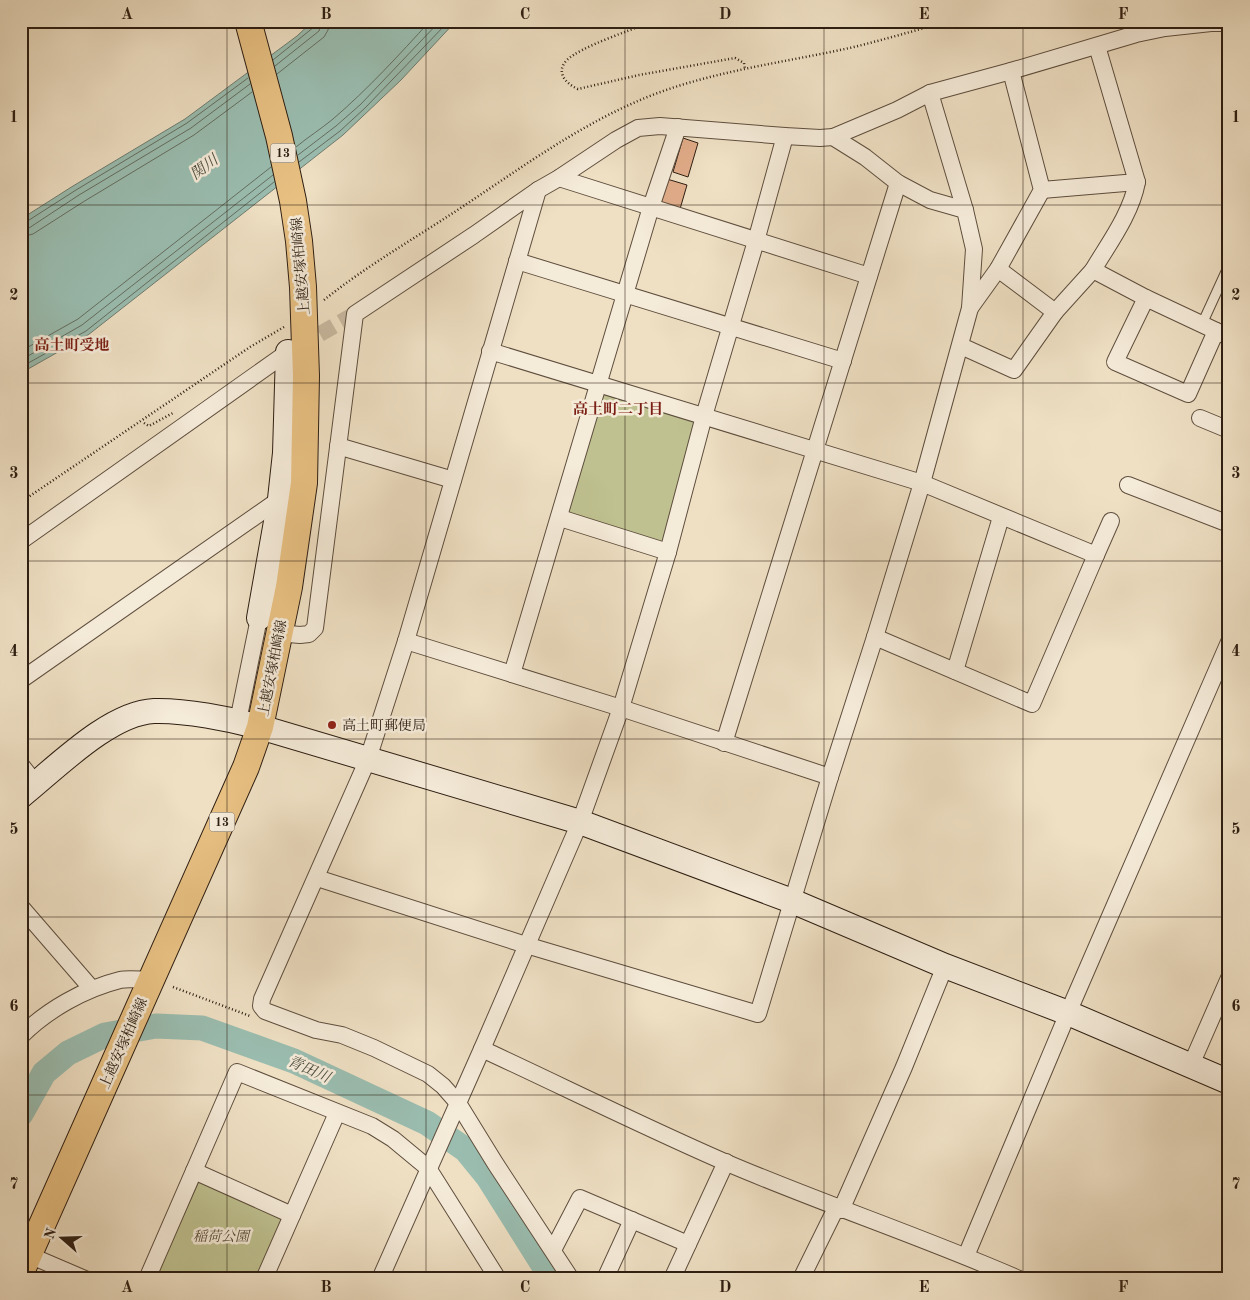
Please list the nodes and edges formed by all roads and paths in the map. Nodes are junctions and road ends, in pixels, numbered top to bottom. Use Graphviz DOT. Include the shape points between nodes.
graph roads {
  1 [pos="248,21"];
  2 [pos="658,21"];
  3 [pos="1229,23"];
  4 [pos="1098,46"];
  5 [pos="745,69"];
  6 [pos="1011,71"];
  7 [pos="930,93"];
  8 [pos="678,127"];
  9 [pos="785,136"];
  10 [pos="833,137"];
  11 [pos="559,178"];
  12 [pos="1137,182"];
  13 [pos="898,183"];
  14 [pos="538,190"];
  15 [pos="1042,190"];
  16 [pos="651,207"];
  17 [pos="965,210"];
  18 [pos="756,241"];
  19 [pos="517,261"];
  20 [pos="1229,265"];
  21 [pos="998,270"];
  22 [pos="1093,270"];
  23 [pos="869,276"];
  24 [pos="625,294"];
  25 [pos="1146,298"];
  26 [pos="970,308"];
  27 [pos="1055,312"];
  28 [pos="304,314"];
  29 [pos="731,326"];
  30 [pos="1216,331"];
  31 [pos="961,346"];
  32 [pos="490,351"];
  33 [pos="288,352"];
  34 [pos="843,361"];
  35 [pos="599,384"];
  36 [pos="704,416"];
  37 [pos="1200,418"];
  38 [pos="1229,430"];
  39 [pos="338,446"];
  40 [pos="815,449"];
  41 [pos="454,480"];
  42 [pos="922,483"];
  43 [pos="1128,485"];
  44 [pos="280,499"];
  45 [pos="21,502"];
  46 [pos="1001,517"];
  47 [pos="560,518"];
  48 [pos="1111,521"];
  49 [pos="1229,524"];
  50 [pos="21,541"];
  51 [pos="668,552"];
  52 [pos="1096,555"];
  53 [pos="269,626"];
  54 [pos="875,637"];
  55 [pos="406,641"];
  56 [pos="1229,642"];
  57 [pos="955,671"];
  58 [pos="512,674"];
  59 [pos="21,680"];
  60 [pos="621,708"];
  61 [pos="249,724"];
  62 [pos="724,742"];
  63 [pos="368,758"];
  64 [pos="21,766"];
  65 [pos="830,777"];
  66 [pos="29,790"];
  67 [pos="580,822"];
  68 [pos="316,878"];
  69 [pos="792,900"];
  70 [pos="21,906"];
  71 [pos="526,945"];
  72 [pos="944,966"];
  73 [pos="1229,978"];
  74 [pos="162,983"];
  75 [pos="92,989"];
  76 [pos="264,1011"];
  77 [pos="1068,1013"];
  78 [pos="21,1036"];
  79 [pos="482,1049"];
  80 [pos="1191,1065"];
  81 [pos="1229,1082"];
  82 [pos="456,1108"];
  83 [pos="337,1112"];
  84 [pos="431,1162"];
  85 [pos="726,1162"];
  86 [pos="194,1171"];
  87 [pos="839,1209"];
  88 [pos="292,1214"];
  89 [pos="632,1220"];
  90 [pos="688,1244"];
  91 [pos="553,1250"];
  92 [pos="966,1256"];
  93 [pos="25,1263"];
  94 [pos="85,1279"];
  95 [pos="147,1279"];
  96 [pos="264,1279"];
  97 [pos="380,1279"];
  98 [pos="498,1279"];
  99 [pos="572,1279"];
  100 [pos="604,1279"];
  101 [pos="672,1279"];
  102 [pos="801,1279"];
  103 [pos="1019,1279"];
  1 -- 28 [label="main road, 上越安塚柏崎線 / 13" via="293,201"];
  2 -- 5 [label="path" via="578,52 566,61 563,79 578,89 735,58 744,63"];
  3 -- 4 [label="street" via="1165,28"];
  4 -- 6 [label="street"];
  4 -- 12 [label="street"];
  6 -- 7 [label="street"];
  6 -- 15 [label="street"];
  7 -- 10 [label="street"];
  7 -- 17 [label="street"];
  8 -- 9 [label="street"];
  8 -- 11 [label="street" via="638,128"];
  8 -- 16 [label="street"];
  9 -- 10 [label="street"];
  9 -- 18 [label="street"];
  10 -- 13 [label="street"];
  11 -- 14 [label="street"];
  11 -- 16 [label="street"];
  12 -- 15 [label="street"];
  12 -- 22 [label="street" via="1125,216"];
  13 -- 17 [label="street" via="930,200"];
  13 -- 23 [label="street"];
  14 -- 19 [label="street"];
  14 -- 39 [label="street" via="355,314"];
  15 -- 21 [label="street"];
  16 -- 18 [label="street"];
  16 -- 24 [label="street"];
  17 -- 26 [label="street" via="974,249"];
  18 -- 23 [label="street"];
  18 -- 29 [label="street"];
  19 -- 24 [label="street"];
  19 -- 32 [label="street"];
  20 -- 30 [label="lane"];
  21 -- 26 [label="street"];
  21 -- 27 [label="street"];
  22 -- 25 [label="street"];
  22 -- 27 [label="street"];
  23 -- 34 [label="street"];
  24 -- 29 [label="street"];
  24 -- 35 [label="street"];
  25 -- 30 [label="street"];
  25 -- 30 [label="street" via="1116,362 1188,394"];
  26 -- 31 [label="street"];
  27 -- 31 [label="street" via="1014,370"];
  28 -- 45 [label="path"];
  28 -- 53 [label="main road, 上越安塚柏崎線 / 13" via="304,483 289,586"];
  29 -- 34 [label="street"];
  29 -- 36 [label="street"];
  31 -- 42 [label="street"];
  32 -- 35 [label="street"];
  32 -- 41 [label="street"];
  33 -- 44 [label="street"];
  33 -- 50 [label="street"];
  34 -- 40 [label="street"];
  35 -- 36 [label="street"];
  35 -- 47 [label="street"];
  36 -- 40 [label="street"];
  36 -- 51 [label="street"];
  37 -- 38 [label="street"];
  39 -- 41 [label="street"];
  39 -- 53 [label="street" via="315,628 309,634 300,635"];
  40 -- 42 [label="street"];
  40 -- 62 [label="street"];
  41 -- 55 [label="street"];
  42 -- 46 [label="street"];
  42 -- 54 [label="street"];
  43 -- 49 [label="street"];
  44 -- 53 [label="street"];
  44 -- 59 [label="street"];
  46 -- 52 [label="street"];
  46 -- 57 [label="street"];
  47 -- 51 [label="street"];
  47 -- 58 [label="street"];
  48 -- 52 [label="street"];
  51 -- 60 [label="street"];
  52 -- 57 [label="street" via="1032,704"];
  53 -- 61 [label="main road, 上越安塚柏崎線 / 13"];
  54 -- 57 [label="street"];
  54 -- 65 [label="street"];
  55 -- 58 [label="street"];
  55 -- 63 [label="street"];
  56 -- 77 [label="street"];
  58 -- 60 [label="street"];
  60 -- 62 [label="street"];
  60 -- 67 [label="street"];
  61 -- 63 [label="street"];
  61 -- 66 [label="street" via="175,712 139,714 113,724"];
  61 -- 74 [label="main road, 上越安塚柏崎線 / 13" via="246,767"];
  62 -- 65 [label="street"];
  63 -- 67 [label="street"];
  63 -- 68 [label="street"];
  64 -- 66 [label="street"];
  65 -- 69 [label="street"];
  67 -- 69 [label="street"];
  67 -- 71 [label="street"];
  68 -- 71 [label="street"];
  68 -- 76 [label="street" via="262,999"];
  69 -- 71 [label="street" via="758,1014"];
  69 -- 72 [label="street"];
  70 -- 75 [label="street"];
  71 -- 79 [label="street"];
  72 -- 77 [label="street"];
  72 -- 87 [label="street" via="904,1066"];
  73 -- 80 [label="street"];
  74 -- 75 [label="street" via="121,980"];
  74 -- 76 [label="path" via="254,1018"];
  74 -- 93 [label="main road, 上越安塚柏崎線 / 13" via="140,1004"];
  75 -- 78 [label="street" via="69,1000"];
  76 -- 82 [label="street" via="316,1030 342,1035 405,1062 443,1086"];
  77 -- 80 [label="street"];
  77 -- 92 [label="street"];
  79 -- 82 [label="street"];
  79 -- 85 [label="street"];
  80 -- 81 [label="street"];
  82 -- 84 [label="street"];
  82 -- 91 [label="street"];
  83 -- 84 [label="street" via="372,1126"];
  83 -- 86 [label="street" via="237,1072"];
  83 -- 88 [label="street"];
  84 -- 97 [label="street"];
  84 -- 98 [label="street"];
  85 -- 87 [label="street"];
  85 -- 90 [label="street"];
  86 -- 88 [label="street"];
  86 -- 95 [label="street"];
  87 -- 92 [label="street"];
  87 -- 102 [label="street"];
  88 -- 96 [label="street"];
  89 -- 90 [label="street"];
  89 -- 91 [label="street" via="580,1198"];
  89 -- 100 [label="street"];
  90 -- 101 [label="street"];
  91 -- 99 [label="street"];
  92 -- 103 [label="street"];
  93 -- 94 [label="street"];
}
